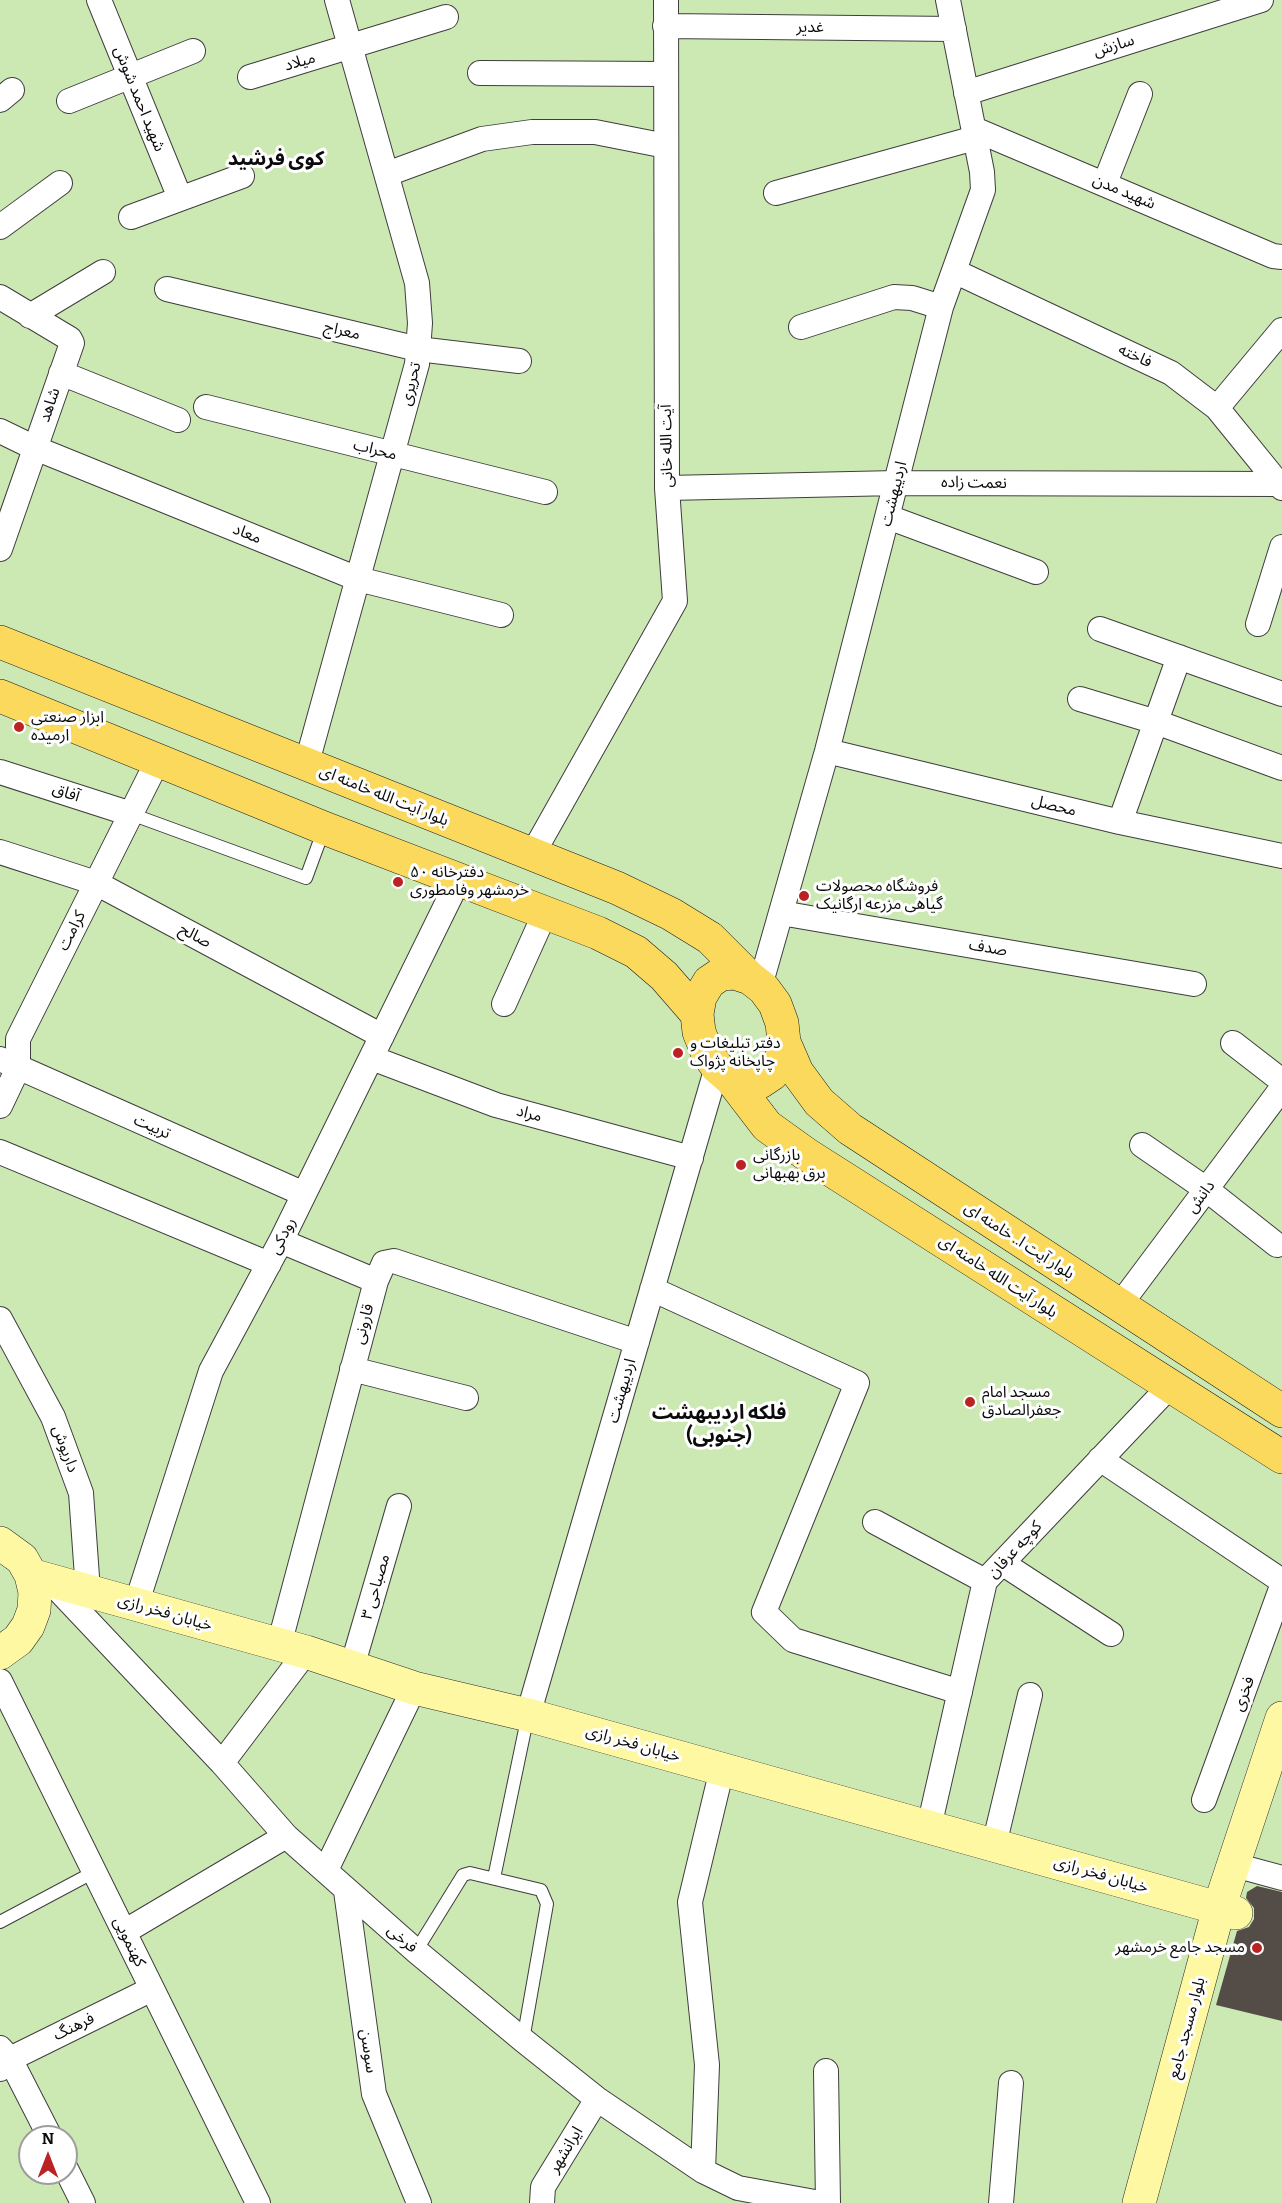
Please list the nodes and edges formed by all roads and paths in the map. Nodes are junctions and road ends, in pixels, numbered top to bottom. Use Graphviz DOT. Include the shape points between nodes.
graph roads {
  1 [pos="99,0"];
  2 [pos="337,0"];
  3 [pos="666,0"];
  4 [pos="948,0"];
  5 [pos="1261,0"];
  6 [pos="446,17"];
  7 [pos="665,26"];
  8 [pos="954,29"];
  9 [pos="350,47"];
  10 [pos="193,51"];
  11 [pos="480,73"];
  12 [pos="665,74"];
  13 [pos="130,77"];
  14 [pos="250,77"];
  15 [pos="966,93"];
  16 [pos="1140,94"];
  17 [pos="69,101"];
  18 [pos="974,133"];
  19 [pos="666,146"];
  20 [pos="387,174"];
  21 [pos="242,176"];
  22 [pos="60,183"];
  23 [pos="1105,183"];
  24 [pos="776,193"];
  25 [pos="180,198"];
  26 [pos="131,217"];
  27 [pos="0,227"];
  28 [pos="1280,258"];
  29 [pos="954,271"];
  30 [pos="103,272"];
  31 [pos="167,289"];
  32 [pos="0,297"];
  33 [pos="941,307"];
  34 [pos="30,316"];
  35 [pos="801,327"];
  36 [pos="1282,330"];
  37 [pos="418,349"];
  38 [pos="519,361"];
  39 [pos="61,373"];
  40 [pos="206,407"];
  41 [pos="1217,408"];
  42 [pos="178,420"];
  43 [pos="0,431"];
  44 [pos="35,448"];
  45 [pos="392,454"];
  46 [pos="897,483"];
  47 [pos="1281,485"];
  48 [pos="667,488"];
  49 [pos="545,492"];
  50 [pos="888,517"];
  51 [pos="1282,547"];
  52 [pos="0,549"];
  53 [pos="1036,572"];
  54 [pos="358,579"];
  55 [pos="501,615"];
  56 [pos="1258,624"];
  57 [pos="1100,629"];
  58 [pos="0,642"];
  59 [pos="1179,657"];
  60 [pos="1282,694"];
  61 [pos="0,696"];
  62 [pos="1080,699"];
  63 [pos="1156,722"];
  64 [pos="827,751"];
  65 [pos="158,760"];
  66 [pos="306,766"];
  67 [pos="1282,768"];
  68 [pos="0,772"];
  69 [pos="288,813"];
  70 [pos="131,814"];
  71 [pos="1120,822"];
  72 [pos="324,828"];
  73 [pos="0,852"];
  74 [pos="532,855"];
  75 [pos="1282,856"];
  76 [pos="459,879"];
  77 [pos="96,883"];
  78 [pos="545,913"];
  79 [pos="781,913"];
  80 [pos="755,982"];
  81 [pos="1194,984"];
  82 [pos="504,1004"];
  83 [pos="697,1014"];
  84 [pos="382,1036"];
  85 [pos="784,1042"];
  86 [pos="1233,1043"];
  87 [pos="372,1058"];
  88 [pos="9,1063"];
  89 [pos="724,1073"];
  90 [pos="1282,1081"];
  91 [pos="1282,1088"];
  92 [pos="0,1106"];
  93 [pos="1142,1145"];
  94 [pos="0,1152"];
  95 [pos="691,1158"];
  96 [pos="1206,1189"];
  97 [pos="304,1194"];
  98 [pos="281,1241"];
  99 [pos="1277,1245"];
  100 [pos="269,1264"];
  101 [pos="376,1281"];
  102 [pos="652,1289"];
  103 [pos="1119,1306"];
  104 [pos="0,1319"];
  105 [pos="637,1342"];
  106 [pos="352,1368"];
  107 [pos="1168,1387"];
  108 [pos="466,1398"];
  109 [pos="1282,1411"];
  110 [pos="1282,1457"];
  111 [pos="1100,1460"];
  112 [pos="399,1506"];
  113 [pos="875,1522"];
  114 [pos="0,1543"];
  115 [pos="1002,1563"];
  116 [pos="40,1578"];
  117 [pos="985,1581"];
  118 [pos="1282,1581"];
  119 [pos="1282,1586"];
  120 [pos="88,1591"];
  121 [pos="136,1605"];
  122 [pos="1111,1634"];
  123 [pos="292,1648"];
  124 [pos="0,1653"];
  125 [pos="352,1667"];
  126 [pos="0,1682"];
  127 [pos="414,1688"];
  128 [pos="960,1692"];
  129 [pos="1030,1695"];
  130 [pos="528,1714"];
  131 [pos="1282,1718"];
  132 [pos="222,1763"];
  133 [pos="1282,1765"];
  134 [pos="722,1769"];
  135 [pos="1204,1800"];
  136 [pos="929,1827"];
  137 [pos="286,1836"];
  138 [pos="994,1845"];
  139 [pos="1249,1869"];
  140 [pos="326,1870"];
  141 [pos="94,1872"];
  142 [pos="494,1878"];
  143 [pos="1282,1878"];
  144 [pos="346,1891"];
  145 [pos="1228,1911"];
  146 [pos="0,1922"];
  147 [pos="124,1932"];
  148 [pos="416,1951"];
  149 [pos="152,1989"];
  150 [pos="523,2040"];
  151 [pos="3,2059"];
  152 [pos="826,2071"];
  153 [pos="1011,2084"];
  154 [pos="597,2099"];
  155 [pos="43,2125"];
  156 [pos="703,2171"];
  157 [pos="74,2185"];
  158 [pos="736,2195"];
  159 [pos="83,2203"];
  160 [pos="258,2203"];
  161 [pos="419,2203"];
  162 [pos="542,2203"];
  163 [pos="820,2203"];
  164 [pos="828,2203"];
  165 [pos="1001,2203"];
  166 [pos="1139,2203"];
  167 [pos="1157,2203"];
  1 -- 13 [label="street, شهید احمد شوش"];
  2 -- 9 [label="street, تحریری"];
  3 -- 7 [label="street, آیت الله خانی"];
  4 -- 8 [label="street, اردیبهشت"];
  5 -- 15 [label="street, سازش"];
  6 -- 9 [label="street, میلاد"];
  7 -- 8 [label="street, غدیر"];
  7 -- 12 [label="street, آیت الله خانی"];
  8 -- 15 [label="street, اردیبهشت"];
  9 -- 14 [label="street, میلاد"];
  9 -- 20 [label="street, تحریری"];
  10 -- 13 [label="street"];
  11 -- 12 [label="street"];
  12 -- 19 [label="street, آیت الله خانی"];
  13 -- 17 [label="street"];
  13 -- 25 [label="street, شهید احمد شوش"];
  15 -- 18 [label="street, اردیبهشت"];
  16 -- 23 [label="street"];
  18 -- 23 [label="street, شهید مدن"];
  18 -- 24 [label="street"];
  18 -- 29 [label="street, اردیبهشت" via="982,190"];
  19 -- 20 [label="street" via="595,132 532,132 482,139"];
  19 -- 48 [label="street, آیت الله خانی"];
  20 -- 37 [label="street, تحریری" via="417,283"];
  21 -- 25 [label="street"];
  22 -- 27 [label="street"];
  23 -- 28 [label="street, شهید مدن"];
  25 -- 26 [label="street"];
  29 -- 33 [label="street, اردیبهشت"];
  29 -- 41 [label="street, فاخته" via="1171,373"];
  30 -- 34 [label="street"];
  31 -- 37 [label="street, معراج"];
  32 -- 34 [label="street, شاهد"];
  33 -- 35 [label="street" via="894,297"];
  33 -- 46 [label="street, اردیبهشت"];
  34 -- 39 [label="street, شاهد" via="70,339"];
  36 -- 41 [label="street"];
  37 -- 38 [label="street, معراج"];
  37 -- 45 [label="street, تحریری"];
  39 -- 42 [label="street"];
  39 -- 44 [label="street, شاهد"];
  40 -- 45 [label="street, محراب"];
  41 -- 47 [label="street, فاخته"];
  43 -- 44 [label="street, معاد"];
  44 -- 52 [label="street, شاهد"];
  44 -- 54 [label="street, معاد"];
  45 -- 49 [label="street, محراب"];
  45 -- 54 [label="street, تحریری"];
  46 -- 47 [label="street, نعمت زاده"];
  46 -- 48 [label="street, نعمت زاده"];
  46 -- 50 [label="street, اردیبهشت"];
  48 -- 74 [label="street, آیت الله خانی" via="675,601"];
  50 -- 53 [label="street"];
  50 -- 64 [label="street, اردیبهشت"];
  51 -- 56 [label="street"];
  54 -- 55 [label="street, معاد"];
  54 -- 66 [label="street, تحریری"];
  57 -- 59 [label="street"];
  58 -- 66 [label="main road, بلوار آیت الله خامنه ای"];
  59 -- 60 [label="street"];
  59 -- 63 [label="street"];
  61 -- 65 [label="main road"];
  62 -- 63 [label="street"];
  63 -- 67 [label="street"];
  63 -- 71 [label="street"];
  64 -- 71 [label="street, محصل"];
  64 -- 79 [label="street, اردیبهشت"];
  65 -- 69 [label="main road"];
  65 -- 70 [label="street, کرامت"];
  66 -- 69 [label="main road"];
  66 -- 74 [label="main road, بلوار آیت الله خامنه ای"];
  68 -- 70 [label="street, آفاق"];
  69 -- 72 [label="main road"];
  70 -- 72 [label="lane" via="306,878"];
  70 -- 77 [label="street, کرامت"];
  71 -- 75 [label="street, محصل"];
  72 -- 76 [label="main road"];
  73 -- 77 [label="street, صالح"];
  74 -- 80 [label="main road, بلوار آیت الله خامنه ای" via="671,914 710,938"];
  76 -- 78 [label="main road"];
  76 -- 84 [label="street, رودکی"];
  77 -- 84 [label="street, صالح"];
  77 -- 88 [label="street, کرامت"];
  78 -- 82 [label="street"];
  78 -- 83 [label="main road" via="636,952 664,976"];
  79 -- 80 [label="street, اردیبهشت"];
  79 -- 81 [label="street, صدف"];
  80 -- 83 [label="main road" via="735,972 721,974 709,982 700,997"];
  80 -- 85 [label="main road" via="775,1004"];
  83 -- 89 [label="main road" via="699,1032"];
  84 -- 87 [label="street, رودکی"];
  85 -- 89 [label="main road" via="781,1059 760,1082 747,1083"];
  85 -- 103 [label="main road, بلوار آیت ا.. خامنه ای" via="797,1072 819,1102 849,1129"];
  86 -- 90 [label="street"];
  87 -- 95 [label="street, مراد" via="496,1105"];
  87 -- 97 [label="street, رودکی"];
  88 -- 92 [label="street, کرامت"];
  88 -- 97 [label="street, تربیت"];
  89 -- 95 [label="street, اردیبهشت"];
  89 -- 107 [label="main road, بلوار آیت الله خامنه ای" via="767,1126 806,1154"];
  91 -- 96 [label="street, دانش"];
  93 -- 96 [label="street"];
  94 -- 100 [label="street"];
  95 -- 102 [label="street, اردیبهشت"];
  96 -- 99 [label="street"];
  96 -- 103 [label="street, دانش"];
  97 -- 98 [label="street, رودکی"];
  98 -- 100 [label="street, رودکی"];
  98 -- 101 [label="street"];
  100 -- 121 [label="street, رودکی" via="211,1371"];
  101 -- 105 [label="street, قارونی" via="384,1263 394,1261"];
  101 -- 106 [label="street, قارونی"];
  102 -- 105 [label="street, اردیبهشت"];
  102 -- 128 [label="street" via="857,1383 764,1612 793,1640"];
  103 -- 109 [label="main road, بلوار آیت ا.. خامنه ای"];
  104 -- 120 [label="street, داریوش" via="53,1417 81,1493"];
  105 -- 130 [label="street, اردیبهشت"];
  106 -- 108 [label="street"];
  106 -- 123 [label="street, قارونی"];
  107 -- 110 [label="main road, بلوار آیت الله خامنه ای"];
  107 -- 111 [label="street, کوچه عرفان"];
  111 -- 115 [label="street, کوچه عرفان"];
  111 -- 118 [label="street"];
  112 -- 125 [label="street, مصباحی ۳"];
  113 -- 117 [label="street"];
  114 -- 116 [label="main road"];
  115 -- 117 [label="street, کوچه عرفان"];
  115 -- 122 [label="street"];
  116 -- 120 [label="main road, خیابان فخر رازی"];
  116 -- 124 [label="main road" via="28,1626 18,1640"];
  116 -- 132 [label="street, فرخی"];
  117 -- 128 [label="street, کوچه عرفان"];
  119 -- 135 [label="street, فخری"];
  120 -- 121 [label="main road, خیابان فخر رازی"];
  121 -- 123 [label="main road, خیابان فخر رازی"];
  123 -- 125 [label="main road, خیابان فخر رازی"];
  123 -- 132 [label="street"];
  125 -- 127 [label="main road, خیابان فخر رازی"];
  126 -- 141 [label="street, کهنمویی"];
  127 -- 130 [label="main road, خیابان فخر رازی"];
  127 -- 140 [label="street"];
  128 -- 136 [label="street, کوچه عرفان"];
  129 -- 138 [label="street"];
  130 -- 134 [label="main road, خیابان فخر رازی"];
  130 -- 142 [label="lane"];
  131 -- 145 [label="main road, بلوار مسجد جامع"];
  132 -- 137 [label="street, فرخی"];
  133 -- 139 [label="main road, بلوار مسجد جامع"];
  134 -- 136 [label="main road, خیابان فخر رازی"];
  134 -- 156 [label="street" via="690,1902 707,2065"];
  136 -- 138 [label="main road, خیابان فخر رازی"];
  137 -- 140 [label="street, فرخی"];
  137 -- 147 [label="street"];
  138 -- 145 [label="main road, خیابان فخر رازی"];
  139 -- 143 [label="street"];
  139 -- 145 [label="main road, بلوار مسجد جامع"];
  140 -- 144 [label="street, فرخی"];
  141 -- 146 [label="lane"];
  141 -- 147 [label="street, کهنمویی"];
  142 -- 148 [label="lane" via="463,1875"];
  142 -- 150 [label="lane" via="541,1890 547,1904"];
  144 -- 148 [label="street, فرخی"];
  144 -- 161 [label="street, سوسن" via="374,2094"];
  145 -- 166 [label="main road, بلوار مسجد جامع"];
  145 -- 167 [label="main road, بلوار مسجد جامع"];
  147 -- 149 [label="street, کهنمویی"];
  148 -- 150 [label="street, فرخی"];
  149 -- 151 [label="street, فرهنگ"];
  149 -- 160 [label="street, کهنمویی"];
  150 -- 154 [label="street, فرخی"];
  151 -- 155 [label="street"];
  152 -- 164 [label="street"];
  153 -- 165 [label="street"];
  154 -- 156 [label="street, فرخی"];
  154 -- 162 [label="street, ایرانشهر" via="543,2187"];
  156 -- 158 [label="street, فرخی"];
  157 -- 159 [label="street"];
  158 -- 163 [label="street, فرخی"];
}
